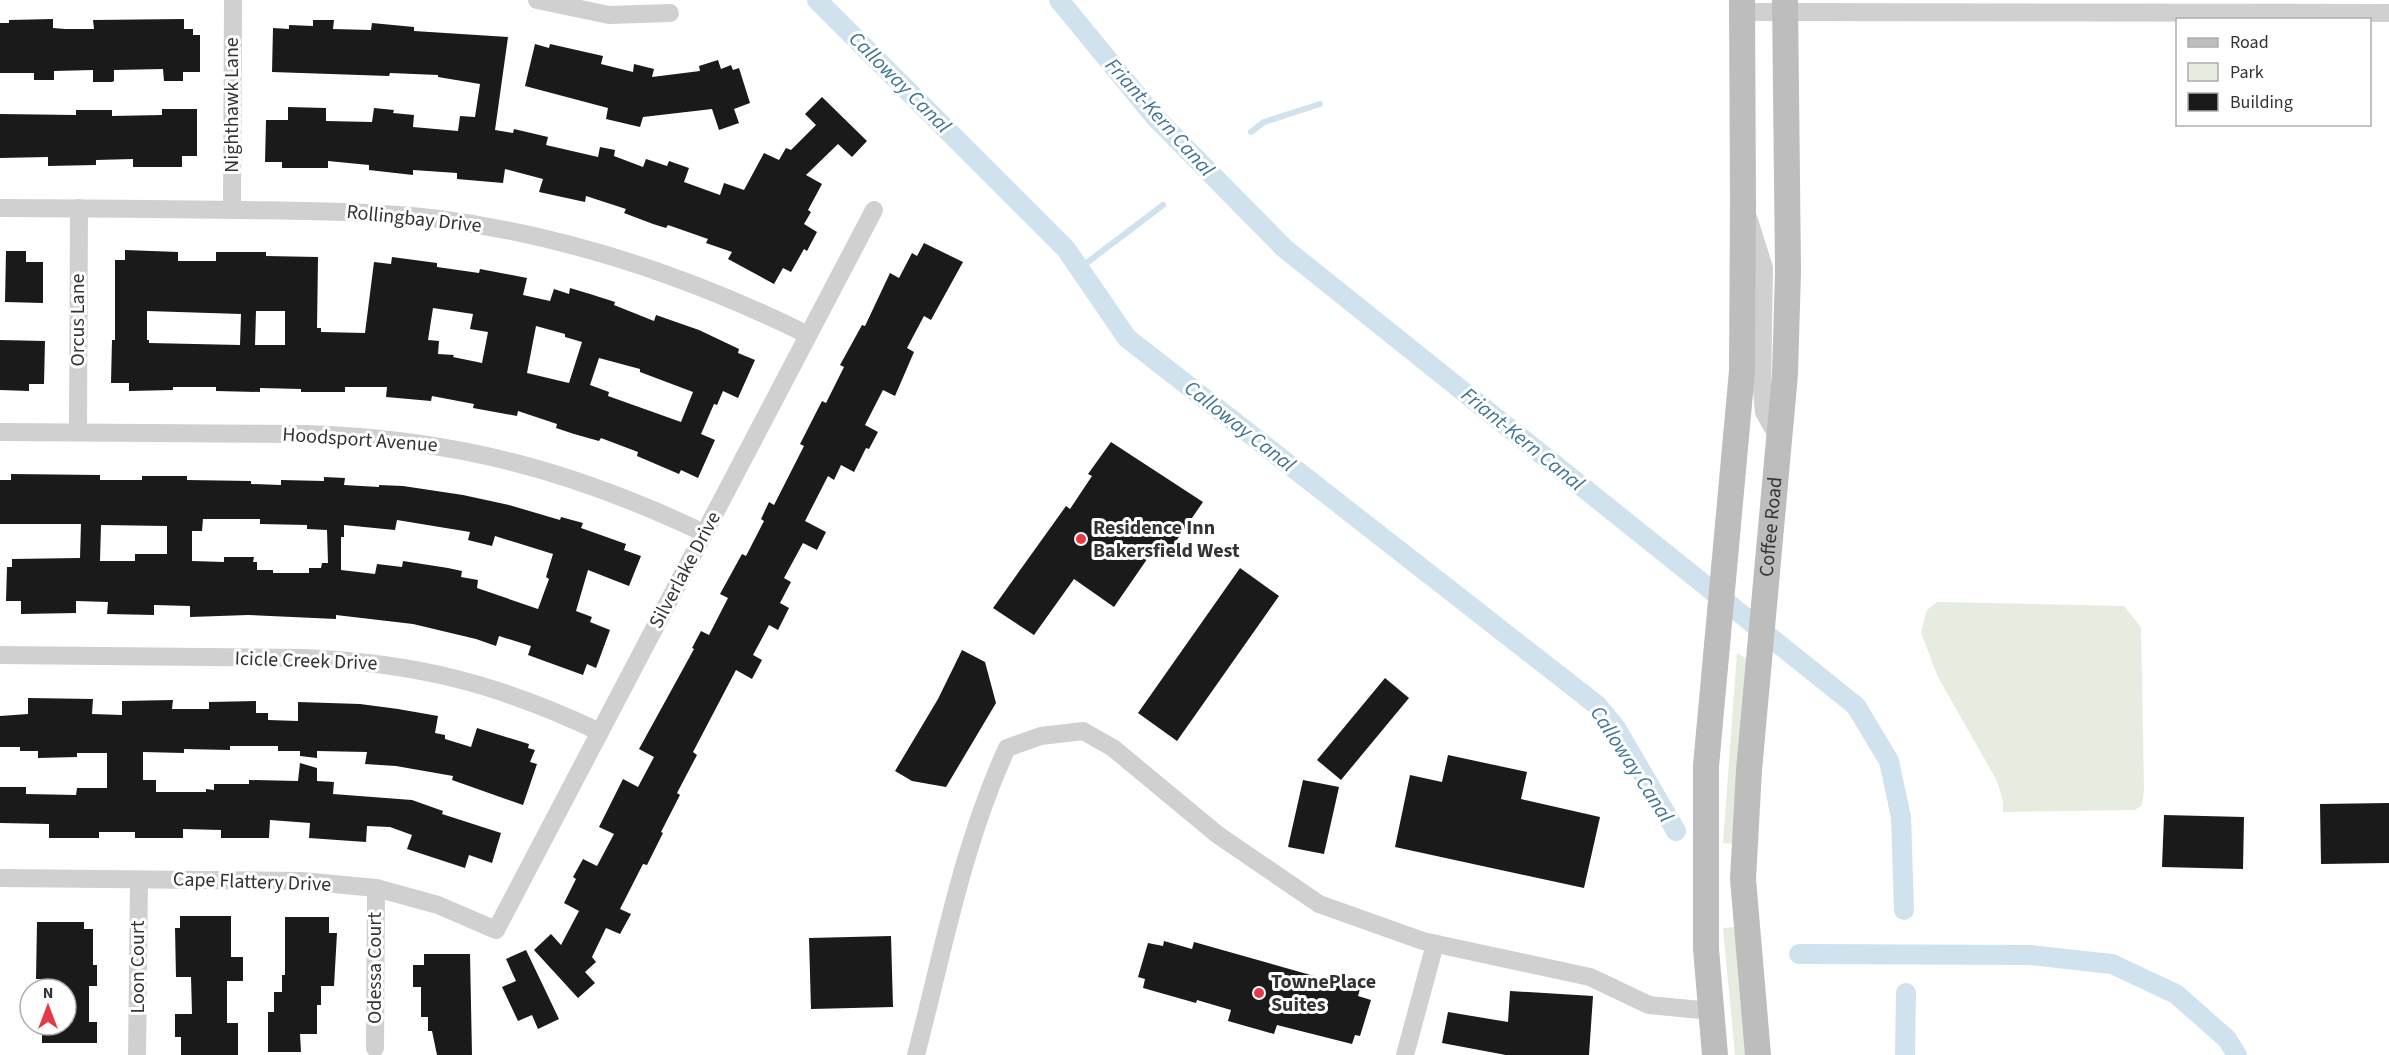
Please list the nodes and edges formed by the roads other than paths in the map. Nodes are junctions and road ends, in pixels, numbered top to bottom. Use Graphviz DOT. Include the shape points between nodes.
graph roads {
  1 [pos="233,0"];
  2 [pos="537,0"];
  3 [pos="1742,6"];
  4 [pos="1785,6"];
  5 [pos="2255,6"];
  6 [pos="670,13"];
  7 [pos="2389,13"];
  8 [pos="1743,201"];
  9 [pos="0,208"];
  10 [pos="79,208"];
  11 [pos="232,210"];
  12 [pos="874,210"];
  13 [pos="808,335"];
  14 [pos="0,432"];
  15 [pos="78,432"];
  16 [pos="1778,437"];
  17 [pos="704,533"];
  18 [pos="0,655"];
  19 [pos="600,732"];
  20 [pos="0,878"];
  21 [pos="139,880"];
  22 [pos="376,888"];
  23 [pos="496,930"];
  24 [pos="1435,944"];
  25 [pos="1711,1011"];
  26 [pos="375,1048"];
  27 [pos="137,1055"];
  28 [pos="916,1055"];
  29 [pos="1406,1055"];
  30 [pos="1715,1055"];
  31 [pos="1758,1055"];
  1 -- 11 [label="street, Nighthawk Lane"];
  2 -- 6 [label="street" via="609,15"];
  3 -- 4 [label="street"];
  3 -- 8 [label="main road"];
  4 -- 5 [label="street"];
  4 -- 16 [label="main road, Coffee Road" via="1788,271 1785,374"];
  5 -- 7 [label="street"];
  8 -- 16 [label="street" via="1764,268 1762,390 1764,412"];
  8 -- 25 [label="main road" via="1742,371 1706,766 1706,950"];
  9 -- 10 [label="street, Rollingbay Drive"];
  10 -- 11 [label="street, Rollingbay Drive"];
  10 -- 15 [label="street, Orcus Lane"];
  11 -- 13 [label="street, Rollingbay Drive" via="395,214 524,233 649,267 730,298"];
  12 -- 13 [label="street, Silverlake Drive"];
  13 -- 17 [label="street, Silverlake Drive"];
  14 -- 15 [label="street, Hoodsport Avenue"];
  15 -- 17 [label="street, Hoodsport Avenue" via="353,436 444,446 578,480"];
  16 -- 31 [label="main road, Coffee Road" via="1743,879"];
  17 -- 19 [label="street, Silverlake Drive"];
  18 -- 19 [label="street, Icicle Creek Drive" via="305,658 395,665 505,691"];
  19 -- 23 [label="street, Silverlake Drive"];
  20 -- 21 [label="street, Cape Flattery Drive"];
  21 -- 22 [label="street, Cape Flattery Drive" via="302,881"];
  21 -- 27 [label="street, Loon Court"];
  22 -- 23 [label="street, Cape Flattery Drive" via="438,905"];
  22 -- 26 [label="street, Odessa Court"];
  24 -- 25 [label="street" via="1590,977 1649,1005"];
  24 -- 28 [label="street" via="1319,904 1218,835 1113,748 1083,731 1041,736 1007,748 992,782 962,869"];
  24 -- 29 [label="street"];
  25 -- 30 [label="main road"];
}
